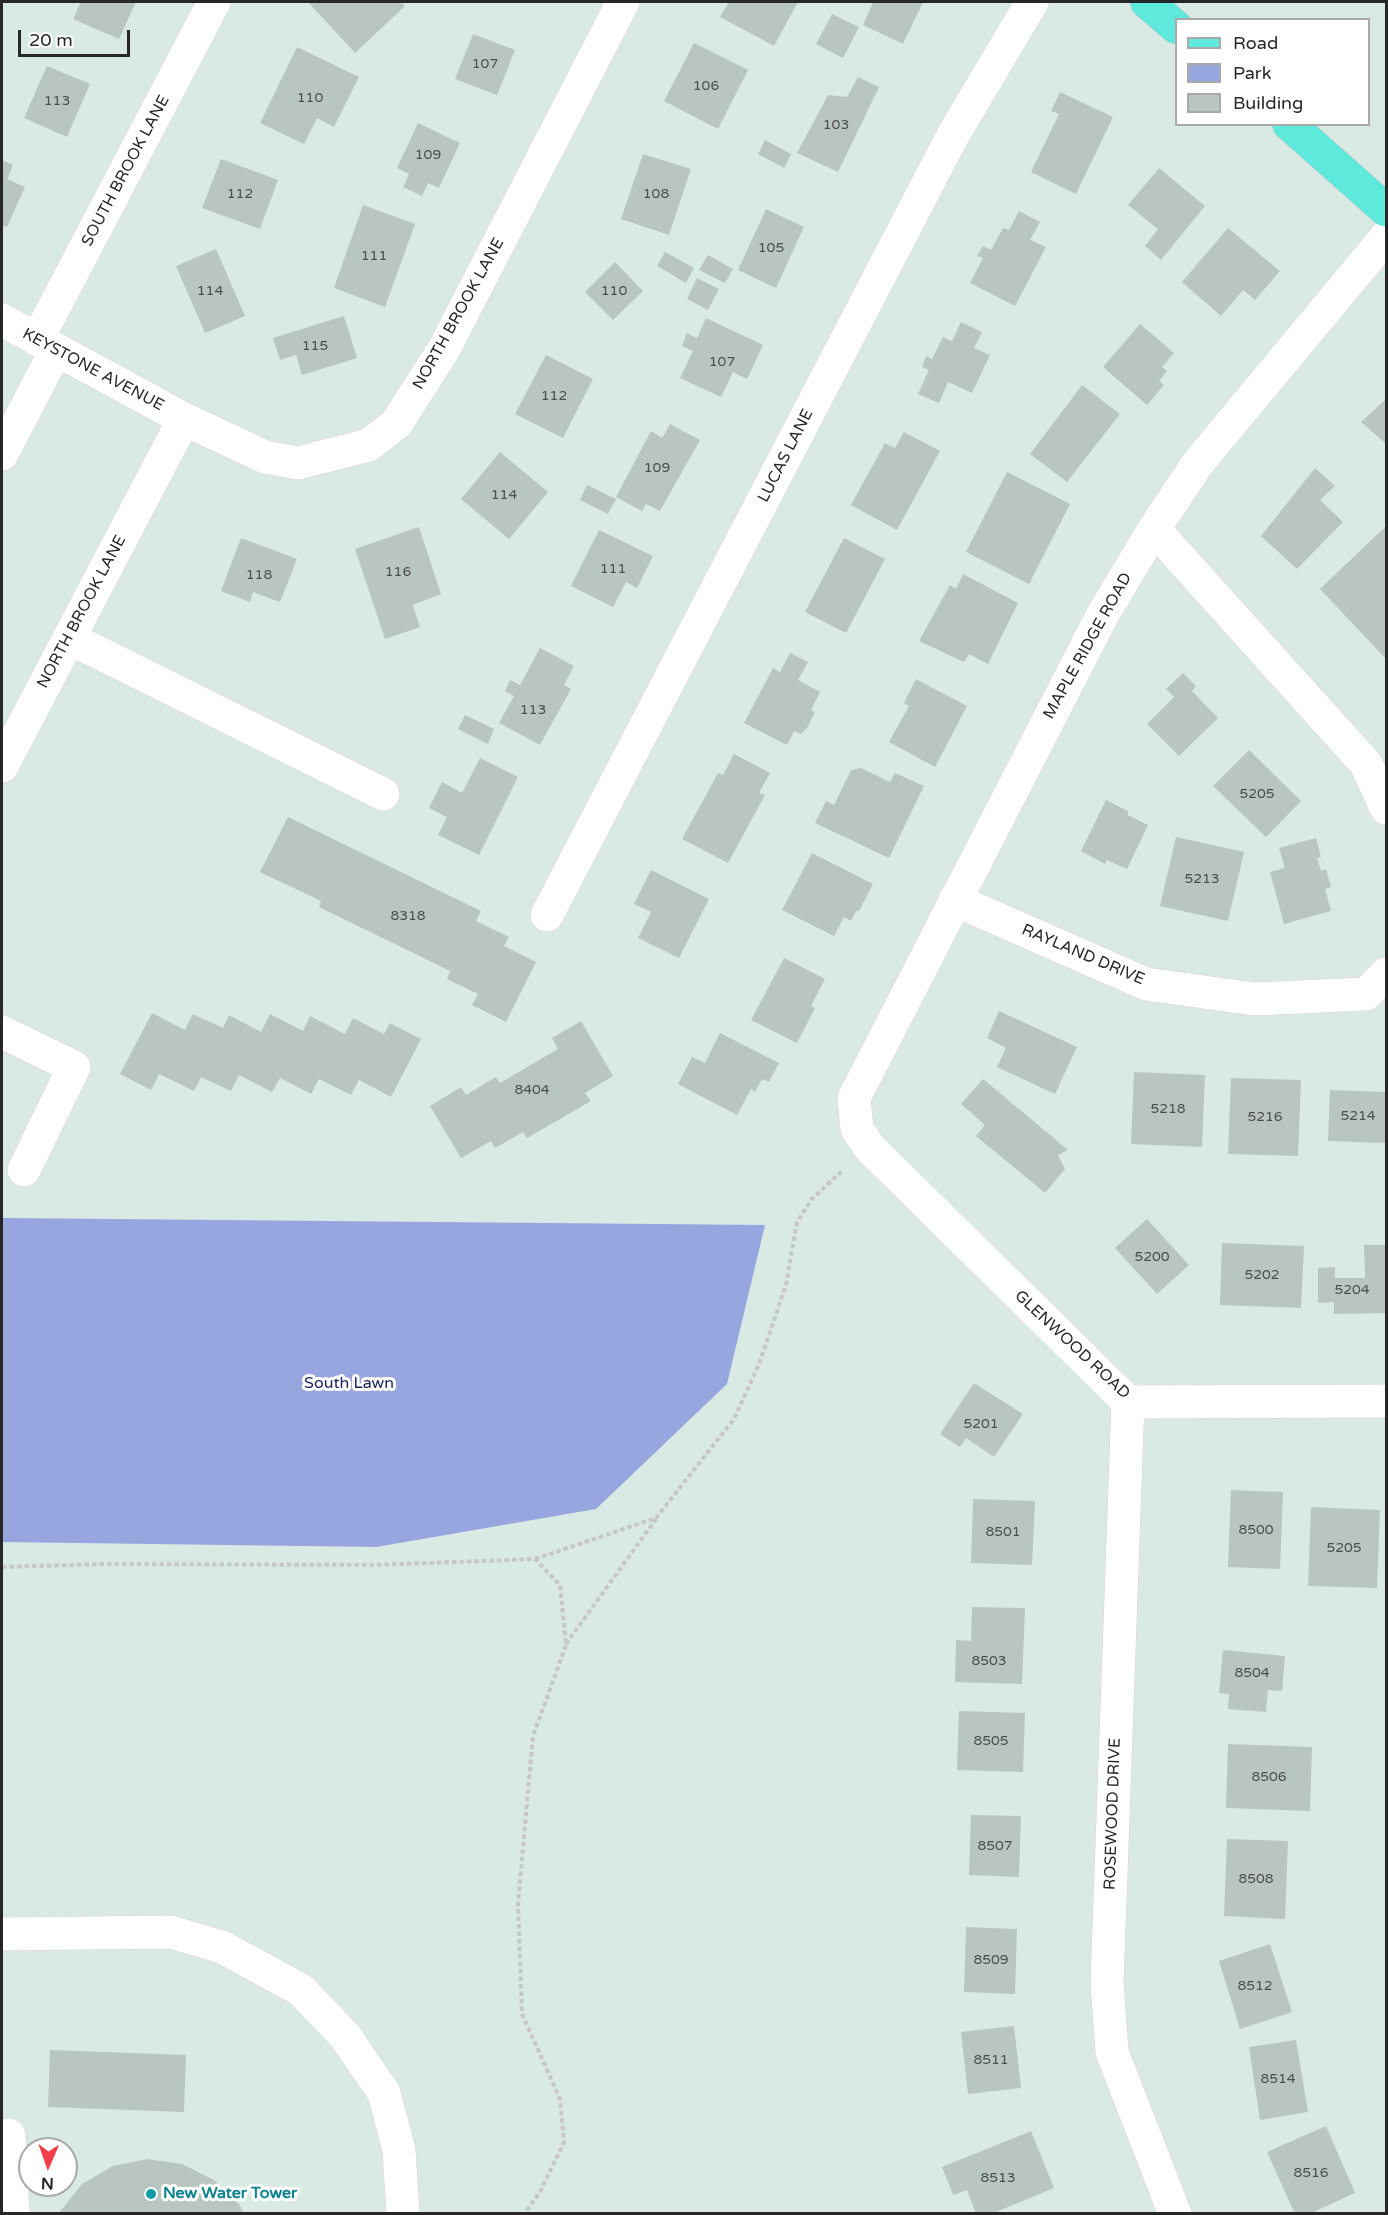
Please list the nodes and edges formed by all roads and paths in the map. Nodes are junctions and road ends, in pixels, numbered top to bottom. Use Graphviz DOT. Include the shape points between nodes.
graph roads {
  1 [pos="214,2"];
  2 [pos="623,2"];
  3 [pos="1032,2"];
  4 [pos="1147,2"];
  5 [pos="1175,26"];
  6 [pos="1290,126"];
  7 [pos="1386,210"];
  8 [pos="1386,237"];
  9 [pos="2,320"];
  10 [pos="46,345"];
  11 [pos="184,419"];
  12 [pos="2,454"];
  13 [pos="1154,529"];
  14 [pos="69,638"];
  15 [pos="2,766"];
  16 [pos="383,794"];
  17 [pos="1386,808"];
  18 [pos="955,900"];
  19 [pos="547,915"];
  20 [pos="1386,974"];
  21 [pos="2,1032"];
  22 [pos="855,1098"];
  23 [pos="870,1148"];
  24 [pos="24,1170"];
  25 [pos="1386,1401"];
  26 [pos="1128,1402"];
  27 [pos="656,1518"];
  28 [pos="535,1559"];
  29 [pos="2,1567"];
  30 [pos="566,1645"];
  31 [pos="2,1934"];
  32 [pos="9,2135"];
  33 [pos="13,2214"];
  34 [pos="403,2214"];
  35 [pos="524,2214"];
  36 [pos="1175,2214"];
  1 -- 10 [label="street, SOUTH BROOK LANE"];
  2 -- 11 [label="street, NORTH BROOK LANE" via="444,349 396,424 369,445 298,463 264,457"];
  3 -- 19 [label="street, LUCAS LANE" via="952,137"];
  4 -- 5 [label="main road"];
  6 -- 7 [label="main road"];
  8 -- 13 [label="street, MAPLE RIDGE ROAD" via="1198,464"];
  9 -- 10 [label="street, KEYSTONE AVENUE"];
  10 -- 11 [label="street, KEYSTONE AVENUE"];
  10 -- 12 [label="street, SOUTH BROOK LANE"];
  11 -- 14 [label="street, NORTH BROOK LANE"];
  13 -- 17 [label="street" via="1366,764"];
  13 -- 18 [label="street, MAPLE RIDGE ROAD" via="1103,614"];
  14 -- 15 [label="street, NORTH BROOK LANE"];
  14 -- 16 [label="street"];
  18 -- 20 [label="street, RAYLAND DRIVE" via="1146,984 1265,999 1366,994"];
  18 -- 22 [label="street, MAPLE RIDGE ROAD"];
  21 -- 24 [label="street" via="74,1067"];
  22 -- 23 [label="street, GLENWOOD ROAD" via="857,1129"];
  23 -- 26 [label="street, GLENWOOD ROAD"];
  23 -- 27 [label="path" via="812,1199 797,1222 786,1285 759,1365 734,1419"];
  25 -- 26 [label="street, GLENWOOD ROAD"];
  26 -- 36 [label="street, ROSEWOOD DRIVE" via="1107,1983 1112,2052"];
  27 -- 28 [label="path"];
  27 -- 30 [label="path"];
  28 -- 29 [label="path" via="373,1565"];
  28 -- 30 [label="path" via="560,1585"];
  30 -- 35 [label="path" via="533,1736 518,1904 522,2014 560,2099 564,2142 540,2192"];
  31 -- 34 [label="street" via="171,1932 222,1947 301,1990 345,2036 384,2093 399,2150"];
  32 -- 33 [label="street"];
}
